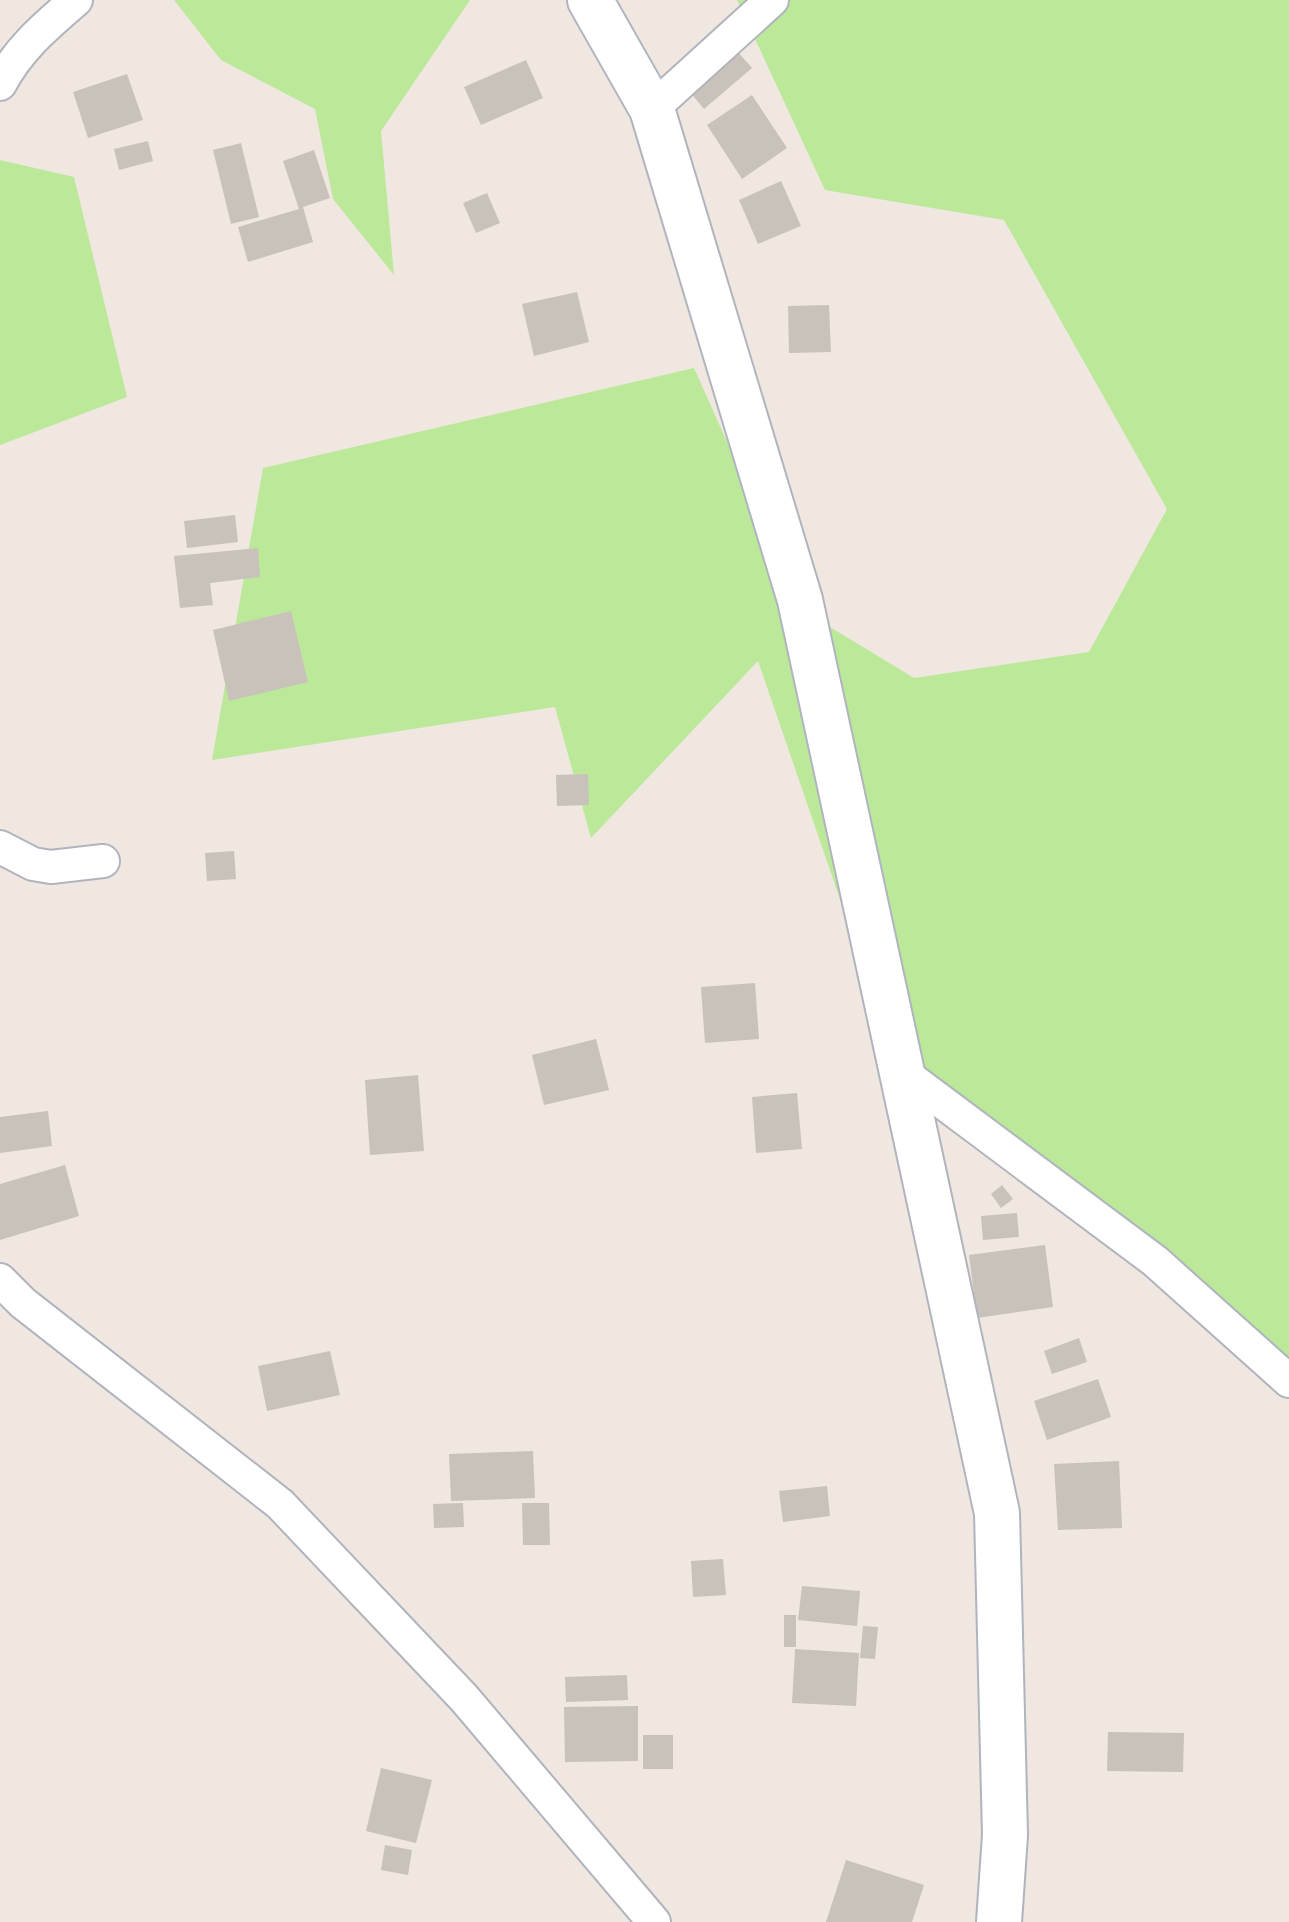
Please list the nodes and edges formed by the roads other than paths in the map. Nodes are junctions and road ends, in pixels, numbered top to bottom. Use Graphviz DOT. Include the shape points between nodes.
graph roads {
  1 [pos="76,0"];
  2 [pos="590,0"];
  3 [pos="772,0"];
  4 [pos="0,84"];
  5 [pos="652,109"];
  6 [pos="0,847"];
  7 [pos="103,861"];
  8 [pos="902,1072"];
  9 [pos="0,1280"];
  10 [pos="1289,1381"];
  11 [pos="654,1922"];
  12 [pos="999,1922"];
  1 -- 4 [label="street" via="31,38"];
  2 -- 5 [label="street"];
  3 -- 5 [label="street"];
  5 -- 8 [label="street" via="800,600"];
  6 -- 7 [label="street" via="51,867"];
  8 -- 10 [label="street" via="1155,1261"];
  8 -- 12 [label="street" via="997,1513 1005,1835"];
  9 -- 11 [label="street" via="280,1504 464,1698"];
}
